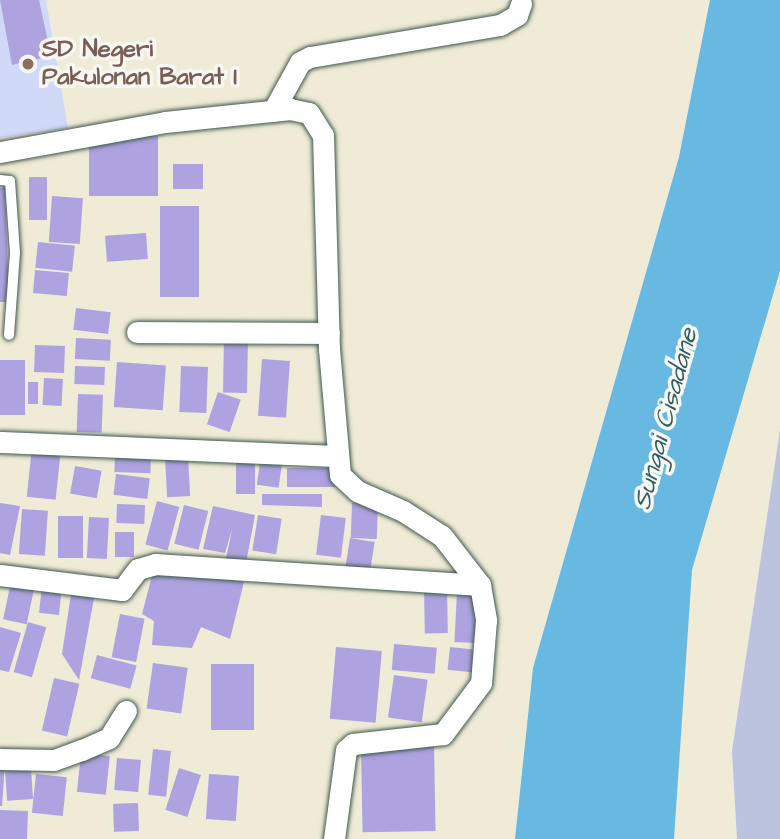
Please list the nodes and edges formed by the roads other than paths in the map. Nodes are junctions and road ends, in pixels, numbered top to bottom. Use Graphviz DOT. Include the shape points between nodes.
graph roads {
  1 [pos="521,4"];
  2 [pos="273,111"];
  3 [pos="0,152"];
  4 [pos="0,180"];
  5 [pos="137,332"];
  6 [pos="329,333"];
  7 [pos="9,335"];
  8 [pos="0,442"];
  9 [pos="338,456"];
  10 [pos="0,575"];
  11 [pos="480,584"];
  12 [pos="126,711"];
  13 [pos="0,759"];
  14 [pos="334,839"];
  1 -- 2 [label="street" via="517,15 500,26 310,57 300,62"];
  2 -- 3 [label="street" via="165,122"];
  2 -- 6 [label="street" via="309,113 323,135"];
  4 -- 7 [label="lane" via="10,181 15,253"];
  5 -- 6 [label="street"];
  6 -- 9 [label="street"];
  8 -- 9 [label="street"];
  9 -- 11 [label="street" via="347,485 431,527"];
  10 -- 11 [label="street" via="122,590 138,569 155,564"];
  11 -- 14 [label="street" via="486,620 481,683 438,738 353,744 346,750"];
  12 -- 13 [label="street" via="109,738 82,750 54,760"];
}
